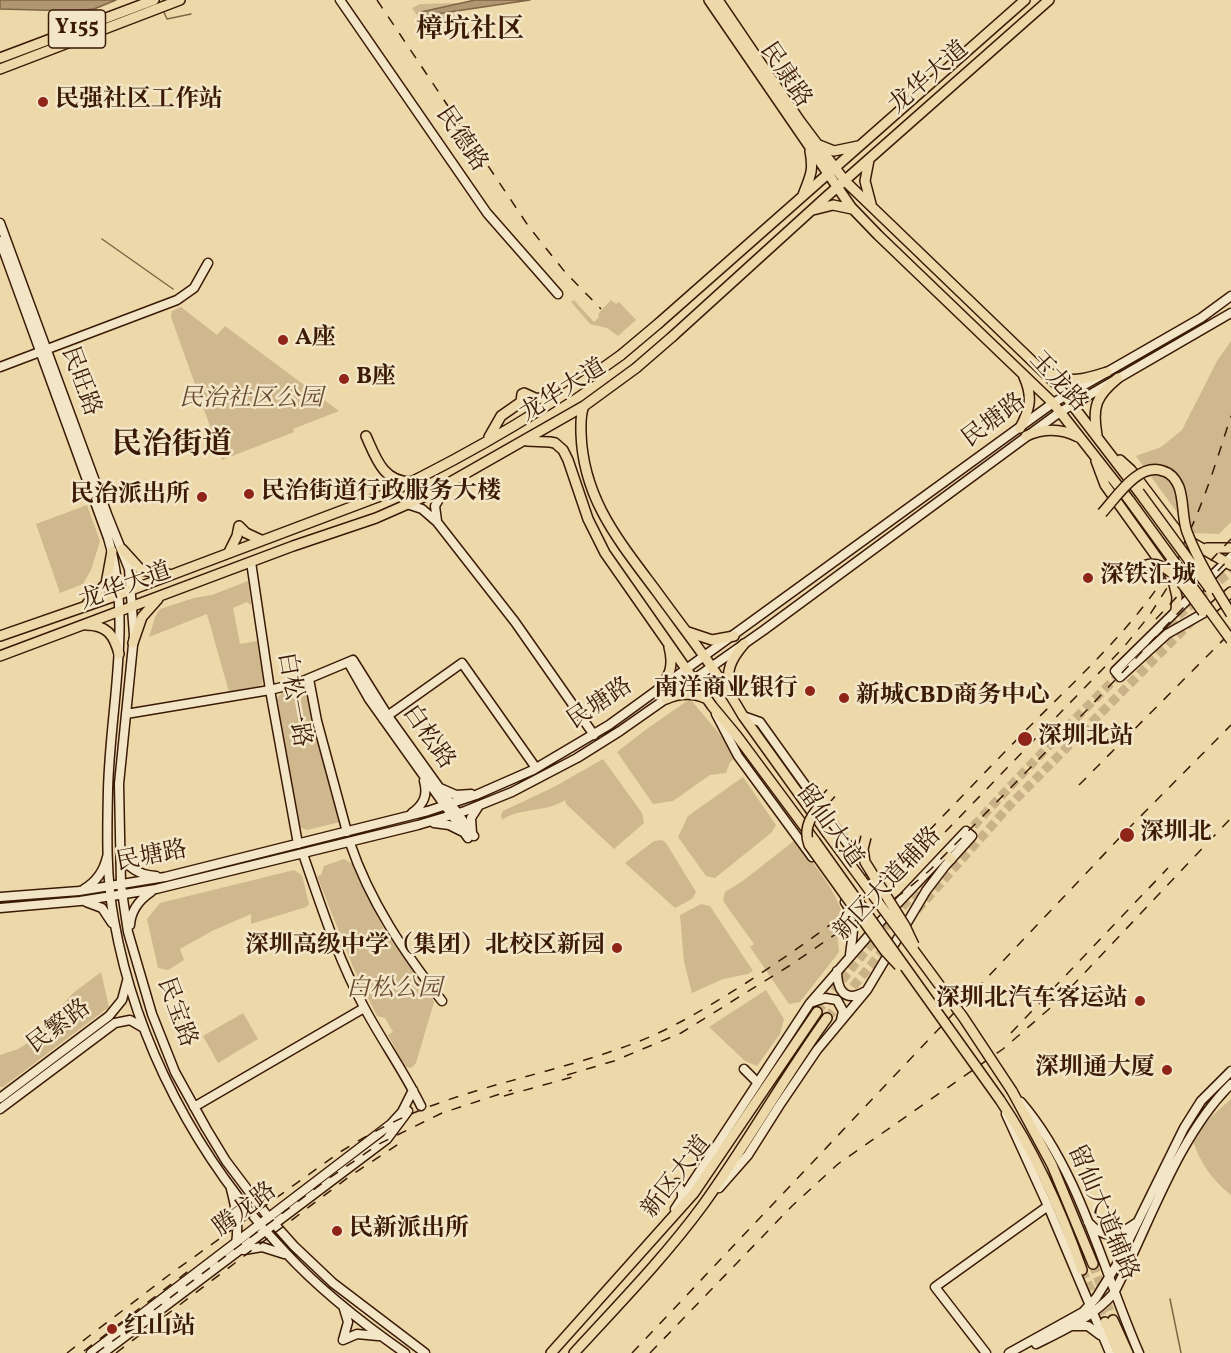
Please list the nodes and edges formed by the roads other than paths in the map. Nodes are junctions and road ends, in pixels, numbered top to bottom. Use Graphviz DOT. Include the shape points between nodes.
graph roads {
  1 [pos="180,0"];
  2 [pos="340,0"];
  3 [pos="709,0"];
  4 [pos="718,0"];
  5 [pos="1025,0"];
  6 [pos="1049,0"];
  7 [pos="156,4"];
  8 [pos="0,58"];
  9 [pos="0,69"];
  10 [pos="863,144"];
  11 [pos="813,145"];
  12 [pos="870,158"];
  13 [pos="832,171"];
  14 [pos="841,184"];
  15 [pos="800,199"];
  16 [pos="873,209"];
  17 [pos="809,213"];
  18 [pos="857,213"];
  19 [pos="0,223"];
  20 [pos="888,224"];
  21 [pos="878,235"];
  22 [pos="0,241"];
  23 [pos="208,263"];
  24 [pos="558,294"];
  25 [pos="1231,296"];
  26 [pos="1231,313"];
  27 [pos="44,351"];
  28 [pos="0,367"];
  29 [pos="1037,367"];
  30 [pos="1022,372"];
  31 [pos="1107,372"];
  32 [pos="1046,375"];
  33 [pos="1118,378"];
  34 [pos="1035,385"];
  35 [pos="1065,395"];
  36 [pos="556,398"];
  37 [pos="1053,404"];
  38 [pos="1073,404"];
  39 [pos="584,406"];
  40 [pos="1060,412"];
  41 [pos="1089,425"];
  42 [pos="1023,432"];
  43 [pos="366,436"];
  44 [pos="1079,436"];
  45 [pos="1098,438"];
  46 [pos="487,441"];
  47 [pos="519,443"];
  48 [pos="1006,444"];
  49 [pos="1105,447"];
  50 [pos="1092,454"];
  51 [pos="585,468"];
  52 [pos="571,469"];
  53 [pos="412,482"];
  54 [pos="448,484"];
  55 [pos="407,504"];
  56 [pos="1102,513"];
  57 [pos="437,522"];
  58 [pos="1183,537"];
  59 [pos="261,540"];
  60 [pos="1200,547"];
  61 [pos="1231,548"];
  62 [pos="117,550"];
  63 [pos="229,552"];
  64 [pos="1160,560"];
  65 [pos="1229,561"];
  66 [pos="251,562"];
  67 [pos="1138,569"];
  68 [pos="170,574"];
  69 [pos="130,590"];
  70 [pos="165,594"];
  71 [pos="1231,594"];
  72 [pos="118,595"];
  73 [pos="85,606"];
  74 [pos="132,606"];
  75 [pos="1214,607"];
  76 [pos="119,610"];
  77 [pos="1176,610"];
  78 [pos="1231,615"];
  79 [pos="756,620"];
  80 [pos="81,625"];
  81 [pos="685,630"];
  82 [pos="764,630"];
  83 [pos="663,634"];
  84 [pos="0,636"];
  85 [pos="734,636"];
  86 [pos="1231,640"];
  87 [pos="133,643"];
  88 [pos="744,644"];
  89 [pos="1231,648"];
  90 [pos="119,654"];
  91 [pos="0,656"];
  92 [pos="704,657"];
  93 [pos="711,666"];
  94 [pos="687,669"];
  95 [pos="309,678"];
  96 [pos="694,678"];
  97 [pos="270,690"];
  98 [pos="658,690"];
  99 [pos="732,697"];
  100 [pos="666,699"];
  101 [pos="710,703"];
  102 [pos="126,714"];
  103 [pos="743,716"];
  104 [pos="385,718"];
  105 [pos="594,735"];
  106 [pos="536,768"];
  107 [pos="422,774"];
  108 [pos="435,784"];
  109 [pos="481,792"];
  110 [pos="831,793"];
  111 [pos="482,805"];
  112 [pos="447,806"];
  113 [pos="454,815"];
  114 [pos="407,817"];
  115 [pos="418,825"];
  116 [pos="347,832"];
  117 [pos="471,837"];
  118 [pos="866,837"];
  119 [pos="350,843"];
  120 [pos="298,844"];
  121 [pos="119,849"];
  122 [pos="109,850"];
  123 [pos="303,854"];
  124 [pos="165,877"];
  125 [pos="121,885"];
  126 [pos="110,887"];
  127 [pos="156,889"];
  128 [pos="79,891"];
  129 [pos="122,896"];
  130 [pos="905,896"];
  131 [pos="0,897"];
  132 [pos="111,897"];
  133 [pos="80,901"];
  134 [pos="0,908"];
  135 [pos="116,931"];
  136 [pos="131,941"];
  137 [pos="850,956"];
  138 [pos="925,965"];
  139 [pos="837,971"];
  140 [pos="127,978"];
  141 [pos="867,990"];
  142 [pos="923,992"];
  143 [pos="442,1001"];
  144 [pos="810,1003"];
  145 [pos="364,1008"];
  146 [pos="817,1012"];
  147 [pos="827,1018"];
  148 [pos="838,1025"];
  149 [pos="142,1027"];
  150 [pos="744,1069"];
  151 [pos="1231,1071"];
  152 [pos="757,1082"];
  153 [pos="1231,1084"];
  154 [pos="414,1092"];
  155 [pos="1014,1093"];
  156 [pos="0,1098"];
  157 [pos="1000,1100"];
  158 [pos="421,1106"];
  159 [pos="194,1107"];
  160 [pos="0,1109"];
  161 [pos="696,1179"];
  162 [pos="230,1185"];
  163 [pos="682,1200"];
  164 [pos="703,1206"];
  165 [pos="1048,1206"];
  166 [pos="1086,1220"];
  167 [pos="272,1221"];
  168 [pos="1138,1221"];
  169 [pos="263,1228"];
  170 [pos="660,1233"];
  171 [pos="236,1244"];
  172 [pos="236,1254"];
  173 [pos="290,1258"];
  174 [pos="1093,1263"];
  175 [pos="1082,1270"];
  176 [pos="1108,1279"];
  177 [pos="1114,1293"];
  178 [pos="340,1303"];
  179 [pos="1091,1309"];
  180 [pos="1071,1326"];
  181 [pos="1103,1339"];
  182 [pos="387,1340"];
  183 [pos="91,1353"];
  184 [pos="103,1353"];
  185 [pos="405,1353"];
  186 [pos="425,1353"];
  187 [pos="550,1353"];
  188 [pos="574,1353"];
  189 [pos="986,1353"];
  190 [pos="1009,1353"];
  191 [pos="1020,1353"];
  192 [pos="1110,1353"];
  193 [pos="1119,1353"];
  194 [pos="1128,1353"];
  195 [pos="1139,1353"];
  1 -- 7 [label="main road, Y155"];
  2 -- 24 [label="main road, 民德路" via="481,204"];
  3 -- 11 [label="main road, 民康路"];
  4 -- 11 [label="main road, 民康路"];
  5 -- 10 [label="main road, 龙华大道"];
  6 -- 12 [label="main road, 龙华大道"];
  7 -- 8 [label="main road, Y155"];
  7 -- 9 [label="main road, Y155"];
  10 -- 11 [label="main road" via="834,151"];
  10 -- 13 [label="main road, 龙华大道"];
  11 -- 13 [label="main road, 民康路"];
  11 -- 15 [label="main road" via="810,181"];
  12 -- 14 [label="main road, 龙华大道"];
  12 -- 16 [label="main road" via="865,181"];
  13 -- 14 [label="main road, 玉龙路"];
  13 -- 15 [label="main road, 龙华大道"];
  14 -- 16 [label="main road, 玉龙路"];
  14 -- 17 [label="main road, 龙华大道"];
  14 -- 18 [label="main road, 玉龙路"];
  15 -- 36 [label="main road, 龙华大道, bridge" via="621,355"];
  16 -- 20 [label="main road, 玉龙路"];
  17 -- 18 [label="main road" via="833,205"];
  17 -- 39 [label="main road, 龙华大道, bridge" via="636,368"];
  18 -- 21 [label="main road, 玉龙路"];
  19 -- 27 [label="main road, 民旺路"];
  20 -- 21 [label="main road"];
  20 -- 29 [label="main road, 玉龙路"];
  21 -- 30 [label="main road, 玉龙路"];
  22 -- 27 [label="main road, 民旺路"];
  23 -- 27 [label="main road" via="194,288 177,300"];
  25 -- 31 [label="main road, 民塘路"];
  26 -- 33 [label="main road, 民塘路"];
  27 -- 28 [label="main road"];
  27 -- 62 [label="main road, 民旺路" via="107,514"];
  29 -- 31 [label="main road" via="1071,381"];
  29 -- 32 [label="main road, 玉龙路"];
  30 -- 34 [label="main road, 玉龙路"];
  30 -- 42 [label="main road" via="1031,399"];
  31 -- 35 [label="main road, 民塘路"];
  32 -- 34 [label="main road"];
  32 -- 35 [label="main road, 玉龙路"];
  33 -- 38 [label="main road, 民塘路"];
  33 -- 45 [label="main road" via="1096,404"];
  34 -- 37 [label="main road, 玉龙路"];
  35 -- 37 [label="main road, 民塘路"];
  35 -- 38 [label="main road, 玉龙路"];
  36 -- 46 [label="main road, 龙华大道"];
  36 -- 46 [label="main road" via="541,399 523,393 521,402 501,416"];
  37 -- 40 [label="main road, 玉龙路"];
  37 -- 42 [label="main road, 民塘路"];
  38 -- 40 [label="main road, 民塘路"];
  38 -- 41 [label="main road, 玉龙路"];
  39 -- 47 [label="main road, 龙华大道"];
  39 -- 51 [label="main road, 留仙大道" via="581,430"];
  40 -- 42 [label="main road, 民塘路"];
  40 -- 44 [label="main road, 玉龙路"];
  41 -- 44 [label="main road"];
  41 -- 45 [label="main road, 玉龙路"];
  42 -- 44 [label="main road" via="1052,430"];
  42 -- 48 [label="main road, 民塘路"];
  43 -- 53 [label="main road" via="386,474"];
  44 -- 50 [label="main road, 玉龙路"];
  45 -- 49 [label="main road, 玉龙路"];
  46 -- 53 [label="main road, 龙华大道"];
  47 -- 52 [label="main road, 留仙大道" via="555,443"];
  47 -- 54 [label="main road, 龙华大道"];
  48 -- 79 [label="main road, 民塘路"];
  48 -- 82 [label="main road, 民塘路"];
  49 -- 58 [label="main road" via="1131,470"];
  49 -- 78 [label="main road, 玉龙路, bridge"];
  50 -- 64 [label="main road" via="1105,485"];
  50 -- 86 [label="main road, 玉龙路, bridge"];
  51 -- 52 [label="main road" via="577,458"];
  51 -- 81 [label="main road, 留仙大道" via="598,506 613,533"];
  52 -- 83 [label="main road, 留仙大道" via="597,538"];
  53 -- 59 [label="main road, 龙华大道"];
  54 -- 55 [label="main road, 龙华大道"];
  54 -- 57 [label="main road" via="435,506"];
  55 -- 57 [label="main road" via="422,509"];
  55 -- 66 [label="main road, 龙华大道"];
  56 -- 78 [label="main road, bridge" via="1141,474 1157,470 1169,474 1179,489 1192,545"];
  57 -- 105 [label="main road" via="515,622"];
  58 -- 60 [label="main road"];
  58 -- 64 [label="main road" via="1188,549 1184,561 1172,566"];
  59 -- 63 [label="main road, 龙华大道"];
  59 -- 63 [label="main road" via="240,526"];
  60 -- 61 [label="main road"];
  60 -- 65 [label="main road"];
  62 -- 68 [label="main road" via="141,570"];
  62 -- 69 [label="main road, 民旺路" via="129,568"];
  62 -- 72 [label="main road, 民旺路"];
  62 -- 73 [label="main road" via="106,584"];
  63 -- 68 [label="main road, 龙华大道"];
  64 -- 77 [label="main road" via="1176,589"];
  65 -- 77 [label="main road"];
  66 -- 70 [label="main road, 龙华大道"];
  66 -- 97 [label="main road, 白松一路"];
  67 -- 89 [label="main road, bridge" via="1156,564 1169,571"];
  68 -- 69 [label="main road, 龙华大道"];
  69 -- 72 [label="main road, 龙华大道"];
  69 -- 74 [label="main road, 民宝路"];
  70 -- 74 [label="main road, 龙华大道"];
  70 -- 87 [label="main road" via="142,617"];
  71 -- 75 [label="main road"];
  72 -- 73 [label="main road, 龙华大道"];
  72 -- 76 [label="main road, 民宝路"];
  73 -- 84 [label="main road, 龙华大道"];
  74 -- 76 [label="main road, 龙华大道"];
  74 -- 87 [label="main road, 民宝路"];
  75 -- 77 [label="main road" via="1167,634 1120,677 1115,671"];
  76 -- 80 [label="main road, 龙华大道"];
  76 -- 90 [label="main road, 民宝路"];
  79 -- 82 [label="main road"];
  79 -- 85 [label="main road, 民塘路"];
  80 -- 90 [label="main road" via="105,628 115,639"];
  80 -- 91 [label="main road, 龙华大道"];
  81 -- 85 [label="main road" via="712,640"];
  81 -- 92 [label="main road, 留仙大道"];
  82 -- 88 [label="main road, 民塘路"];
  83 -- 94 [label="main road, 留仙大道"];
  83 -- 98 [label="main road" via="672,666"];
  85 -- 92 [label="main road, 民塘路"];
  87 -- 102 [label="main road, 民宝路"];
  88 -- 93 [label="main road, 民塘路"];
  88 -- 99 [label="main road" via="729,664"];
  90 -- 122 [label="main road, 民宝路" via="108,785"];
  92 -- 93 [label="main road, 留仙大道"];
  92 -- 94 [label="main road, 民塘路"];
  93 -- 96 [label="main road, 民塘路"];
  93 -- 99 [label="main road, 留仙大道"];
  94 -- 96 [label="main road, 留仙大道"];
  94 -- 98 [label="main road, 民塘路"];
  95 -- 97 [label="main road"];
  95 -- 104 [label="main road, 白松路" via="350,661 369,699"];
  95 -- 116 [label="main road"];
  96 -- 100 [label="main road, 民塘路"];
  96 -- 101 [label="main road, 留仙大道"];
  97 -- 102 [label="main road"];
  97 -- 120 [label="main road, 白松一路"];
  98 -- 105 [label="main road, 民塘路"];
  99 -- 103 [label="main road, 留仙大道"];
  100 -- 101 [label="main road" via="689,694"];
  100 -- 111 [label="main road, 民塘路" via="577,758"];
  101 -- 137 [label="main road" via="745,766 849,907 854,925"];
  101 -- 142 [label="main road, 留仙大道, bridge"];
  102 -- 121 [label="main road, 民宝路" via="119,784"];
  103 -- 130 [label="main road" via="760,722 885,896 892,900"];
  103 -- 138 [label="main road, 留仙大道, bridge"];
  104 -- 106 [label="main road" via="462,663"];
  104 -- 107 [label="main road, 白松路"];
  104 -- 108 [label="main road, 白松路"];
  105 -- 106 [label="main road, 民塘路"];
  106 -- 109 [label="main road, 民塘路"];
  107 -- 112 [label="main road, 白松路"];
  107 -- 114 [label="main road" via="424,800"];
  108 -- 109 [label="main road" via="456,795"];
  108 -- 112 [label="main road, 白松路"];
  109 -- 112 [label="main road, 民塘路"];
  110 -- 142 [label="main road, bridge" via="809,821 809,845 885,951"];
  111 -- 113 [label="main road, 民塘路"];
  111 -- 117 [label="main road" via="471,818"];
  112 -- 113 [label="main road, 白松路"];
  112 -- 114 [label="main road, 民塘路"];
  113 -- 115 [label="main road, 民塘路"];
  113 -- 117 [label="main road, 白松路"];
  114 -- 116 [label="main road, 民塘路"];
  115 -- 117 [label="main road" via="449,825"];
  115 -- 119 [label="main road, 民塘路"];
  116 -- 120 [label="main road, 民塘路"];
  118 -- 138 [label="main road, bridge" via="865,862"];
  119 -- 123 [label="main road, 民塘路"];
  119 -- 143 [label="main road" via="383,917"];
  120 -- 124 [label="main road, 民塘路"];
  121 -- 124 [label="main road" via="123,859 137,872"];
  121 -- 125 [label="main road, 民宝路"];
  122 -- 126 [label="main road, 民宝路"];
  122 -- 128 [label="main road" via="94,882"];
  123 -- 127 [label="main road, 民塘路"];
  123 -- 145 [label="main road" via="329,930"];
  124 -- 125 [label="main road, 民塘路"];
  125 -- 126 [label="main road, 民塘路"];
  125 -- 129 [label="main road, 民宝路"];
  126 -- 128 [label="main road, 民塘路"];
  126 -- 132 [label="main road, 民宝路"];
  127 -- 129 [label="main road, 民塘路"];
  127 -- 136 [label="main road" via="134,910"];
  128 -- 131 [label="main road, 民塘路"];
  129 -- 132 [label="main road, 民塘路"];
  129 -- 136 [label="main road, 民宝路"];
  130 -- 137 [label="main road, 新区大道辅路"];
  130 -- 141 [label="main road, 新区大道辅路" via="948,856"];
  132 -- 133 [label="main road, 民塘路"];
  132 -- 135 [label="main road, 民宝路"];
  133 -- 134 [label="main road, 民塘路"];
  133 -- 135 [label="main road" via="102,908"];
  135 -- 140 [label="main road, 民宝路"];
  136 -- 159 [label="main road, 民宝路" via="152,1014"];
  137 -- 139 [label="main road, 新区大道辅路"];
  138 -- 155 [label="main road, 留仙大道, bridge"];
  139 -- 141 [label="main road" via="842,992 854,996"];
  139 -- 144 [label="main road, 新区大道辅路"];
  140 -- 149 [label="main road, 民宝路"];
  140 -- 156 [label="main road, 民繁路" via="122,1000 109,1016"];
  141 -- 148 [label="main road, 新区大道辅路"];
  142 -- 157 [label="main road, 留仙大道, bridge"];
  144 -- 148 [label="main road" via="825,998 837,1000 843,1011"];
  144 -- 152 [label="main road, 新区大道辅路"];
  145 -- 154 [label="main road"];
  145 -- 159 [label="main road"];
  146 -- 170 [label="main road, 新区大道" via="726,1149"];
  147 -- 164 [label="main road, 新区大道"];
  148 -- 164 [label="main road, 新区大道辅路" via="748,1155"];
  149 -- 160 [label="main road, 民繁路" via="130,1020 115,1023"];
  149 -- 162 [label="main road, 民宝路" via="180,1108"];
  150 -- 152 [label="main road"];
  151 -- 168 [label="main road" via="1211,1089 1193,1114"];
  152 -- 161 [label="main road, 新区大道辅路"];
  153 -- 177 [label="main road" via="1189,1138"];
  154 -- 158 [label="main road"];
  154 -- 167 [label="main road, 腾龙路" via="391,1124"];
  155 -- 166 [label="main road, 留仙大道辅路" via="1052,1146"];
  155 -- 174 [label="main road, 留仙大道" via="1053,1165"];
  157 -- 165 [label="main road, 留仙大道辅路"];
  157 -- 175 [label="main road, 留仙大道" via="1040,1165"];
  159 -- 167 [label="main road, 民宝路" via="226,1161"];
  161 -- 163 [label="main road, 新区大道辅路"];
  161 -- 163 [label="main road" via="680,1181"];
  162 -- 169 [label="main road, 民宝路"];
  162 -- 171 [label="main road" via="238,1230"];
  163 -- 170 [label="main road, 新区大道辅路"];
  164 -- 188 [label="main road, 新区大道"];
  165 -- 179 [label="main road, 留仙大道辅路"];
  165 -- 189 [label="main road" via="935,1287"];
  166 -- 168 [label="main road" via="1096,1230 1113,1235"];
  166 -- 176 [label="main road, 留仙大道辅路"];
  167 -- 169 [label="main road, 腾龙路"];
  167 -- 186 [label="main road, 民宝路" via="333,1283"];
  168 -- 176 [label="main road"];
  169 -- 171 [label="main road, 腾龙路"];
  169 -- 172 [label="main road, 腾龙路"];
  169 -- 173 [label="main road, 民宝路"];
  170 -- 187 [label="main road, 新区大道"];
  171 -- 183 [label="main road, 腾龙路"];
  172 -- 173 [label="main road" via="262,1247"];
  172 -- 184 [label="main road, 腾龙路"];
  173 -- 178 [label="main road, 民宝路"];
  176 -- 177 [label="main road, 留仙大道辅路"];
  176 -- 179 [label="main road"];
  177 -- 179 [label="main road"];
  177 -- 195 [label="main road, 留仙大道辅路"];
  178 -- 182 [label="main road, 民宝路"];
  178 -- 182 [label="main road" via="348,1322 343,1340 363,1334"];
  179 -- 180 [label="main road"];
  179 -- 181 [label="main road, 留仙大道辅路"];
  179 -- 190 [label="main road"];
  180 -- 181 [label="main road" via="1088,1326"];
  180 -- 191 [label="main road"];
  181 -- 192 [label="main road, 留仙大道辅路"];
  182 -- 185 [label="main road, 民宝路"];
  193 -- 194 [label="main road" via="1109,1321"];
}
